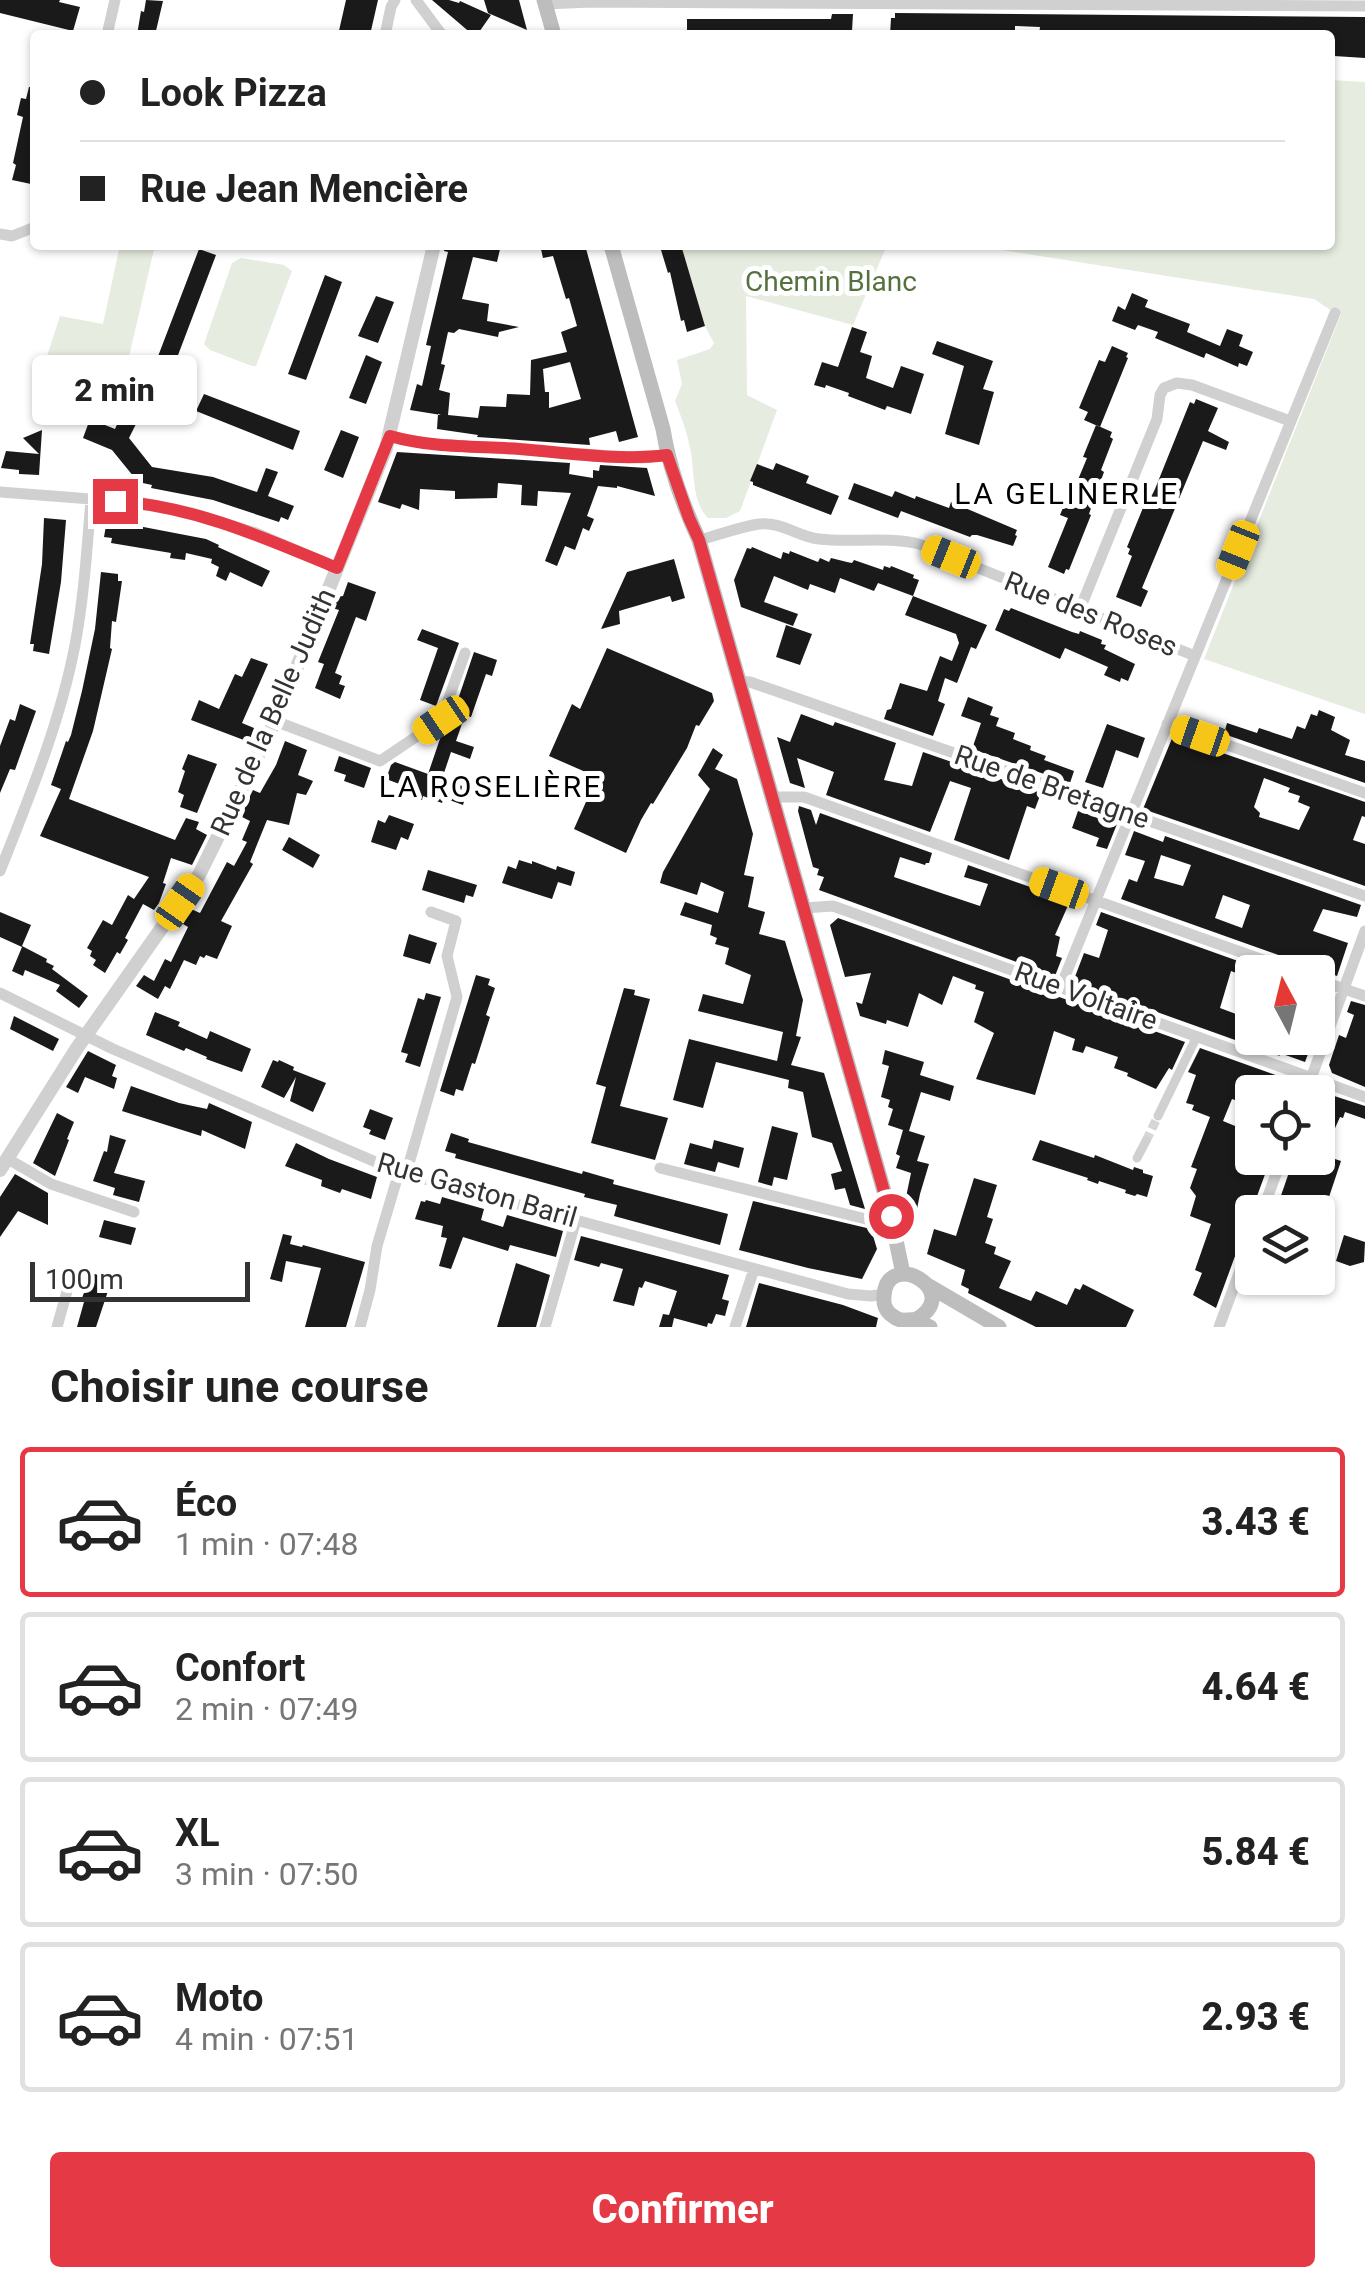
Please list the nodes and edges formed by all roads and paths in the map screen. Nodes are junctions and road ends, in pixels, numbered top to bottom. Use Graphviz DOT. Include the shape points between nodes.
graph roads {
  1 [pos="116,0"];
  2 [pos="395,0"];
  3 [pos="416,0"];
  4 [pos="545,2"];
  5 [pos="1365,6"];
  6 [pos="109,30"];
  7 [pos="386,30"];
  8 [pos="438,30"];
  9 [pos="553,30"];
  10 [pos="30,229"];
  11 [pos="0,234"];
  12 [pos="433,250"];
  13 [pos="612,250"];
  14 [pos="1334,313"];
  15 [pos="1290,421"];
  16 [pos="390,436"];
  17 [pos="667,455"];
  18 [pos="0,492"];
  19 [pos="91,500"];
  20 [pos="699,540"];
  21 [pos="337,568"];
  22 [pos="1080,609"];
  23 [pos="465,653"];
  24 [pos="1195,656"];
  25 [pos="739,681"];
  26 [pos="275,721"];
  27 [pos="1167,724"];
  28 [pos="1365,793"];
  29 [pos="772,797"];
  30 [pos="1130,814"];
  31 [pos="0,871"];
  32 [pos="1365,896"];
  33 [pos="1096,901"];
  34 [pos="804,908"];
  35 [pos="431,912"];
  36 [pos="1365,931"];
  37 [pos="1249,955"];
  38 [pos="1061,986"];
  39 [pos="1335,986"];
  40 [pos="1344,989"];
  41 [pos="6,996"];
  42 [pos="1365,996"];
  43 [pos="0,1009"];
  44 [pos="86,1036"];
  45 [pos="1197,1036"];
  46 [pos="1304,1075"];
  47 [pos="1313,1075"];
  48 [pos="1335,1086"];
  49 [pos="1365,1096"];
  50 [pos="1158,1116"];
  51 [pos="1146,1141"];
  52 [pos="1137,1158"];
  53 [pos="4,1165"];
  54 [pos="660,1168"];
  55 [pos="402,1173"];
  56 [pos="134,1212"];
  57 [pos="891,1216"];
  58 [pos="576,1220"];
  59 [pos="754,1269"];
  60 [pos="903,1274"];
  61 [pos="71,1277"];
  62 [pos="1235,1285"];
  63 [pos="929,1286"];
  64 [pos="884,1294"];
  65 [pos="891,1322"];
  66 [pos="922,1324"];
  67 [pos="57,1327"];
  68 [pos="360,1327"];
  69 [pos="545,1327"];
  70 [pos="735,1327"];
  71 [pos="999,1327"];
  72 [pos="1220,1327"];
  1 -- 6 [label="street"];
  2 -- 7 [label="street"];
  3 -- 8 [label="street"];
  4 -- 5 [label="street"];
  4 -- 9 [label="main road"];
  10 -- 11 [label="street"];
  12 -- 16 [label="street, Rue de la Belle Judith"];
  13 -- 17 [label="main road"];
  14 -- 15 [label="street"];
  15 -- 22 [label="street" via="1192,385 1164,388"];
  15 -- 24 [label="street"];
  16 -- 17 [label="street"];
  16 -- 21 [label="street, Rue de la Belle Judith"];
  17 -- 20 [label="main road"];
  18 -- 19 [label="street"];
  19 -- 21 [label="street" via="192,513"];
  19 -- 31 [label="street" via="75,646 40,768"];
  20 -- 22 [label="street, Rue des Roses" via="761,524 820,540 898,539"];
  20 -- 25 [label="main road"];
  21 -- 26 [label="street, Rue de la Belle Judith"];
  22 -- 24 [label="street, Rue des Roses"];
  23 -- 26 [label="street" via="441,720 380,761"];
  24 -- 27 [label="street"];
  25 -- 29 [label="main road"];
  25 -- 30 [label="street, Rue de Bretagne"];
  26 -- 44 [label="street, Rue de la Belle Judith" via="199,875"];
  27 -- 28 [label="street"];
  27 -- 30 [label="street"];
  29 -- 33 [label="street" via="804,797"];
  29 -- 34 [label="main road"];
  30 -- 32 [label="street, Rue de Bretagne"];
  30 -- 33 [label="street"];
  33 -- 37 [label="street"];
  33 -- 38 [label="street"];
  34 -- 38 [label="street, Rue Voltaire" via="833,906"];
  34 -- 57 [label="main road"];
  35 -- 55 [label="street" via="456,921 448,956 457,998"];
  36 -- 40 [label="street"];
  38 -- 45 [label="street, Rue Voltaire"];
  39 -- 40 [label="street"];
  40 -- 42 [label="street"];
  40 -- 47 [label="street"];
  41 -- 43 [label="street"];
  41 -- 44 [label="street, Rue Gaston Baril"];
  44 -- 53 [label="street, Rue de la Belle Judith"];
  44 -- 55 [label="street, Rue Gaston Baril"];
  45 -- 46 [label="street, Rue Voltaire"];
  45 -- 50 [label="street"];
  48 -- 49 [label="street, Rue Voltaire"];
  51 -- 52 [label="street"];
  53 -- 56 [label="street"];
  54 -- 57 [label="street" via="870,1220"];
  55 -- 58 [label="street, Rue Gaston Baril"];
  55 -- 68 [label="street"];
  57 -- 60 [label="main road"];
  58 -- 59 [label="street, Rue Gaston Baril"];
  58 -- 69 [label="street"];
  59 -- 64 [label="street, Rue Gaston Baril" via="848,1294"];
  59 -- 70 [label="street"];
  60 -- 63 [label="main road"];
  60 -- 64 [label="main road"];
  61 -- 67 [label="street"];
  62 -- 72 [label="street"];
  63 -- 66 [label="main road"];
  63 -- 71 [label="main road"];
  64 -- 65 [label="main road"];
  65 -- 66 [label="main road"];
}
